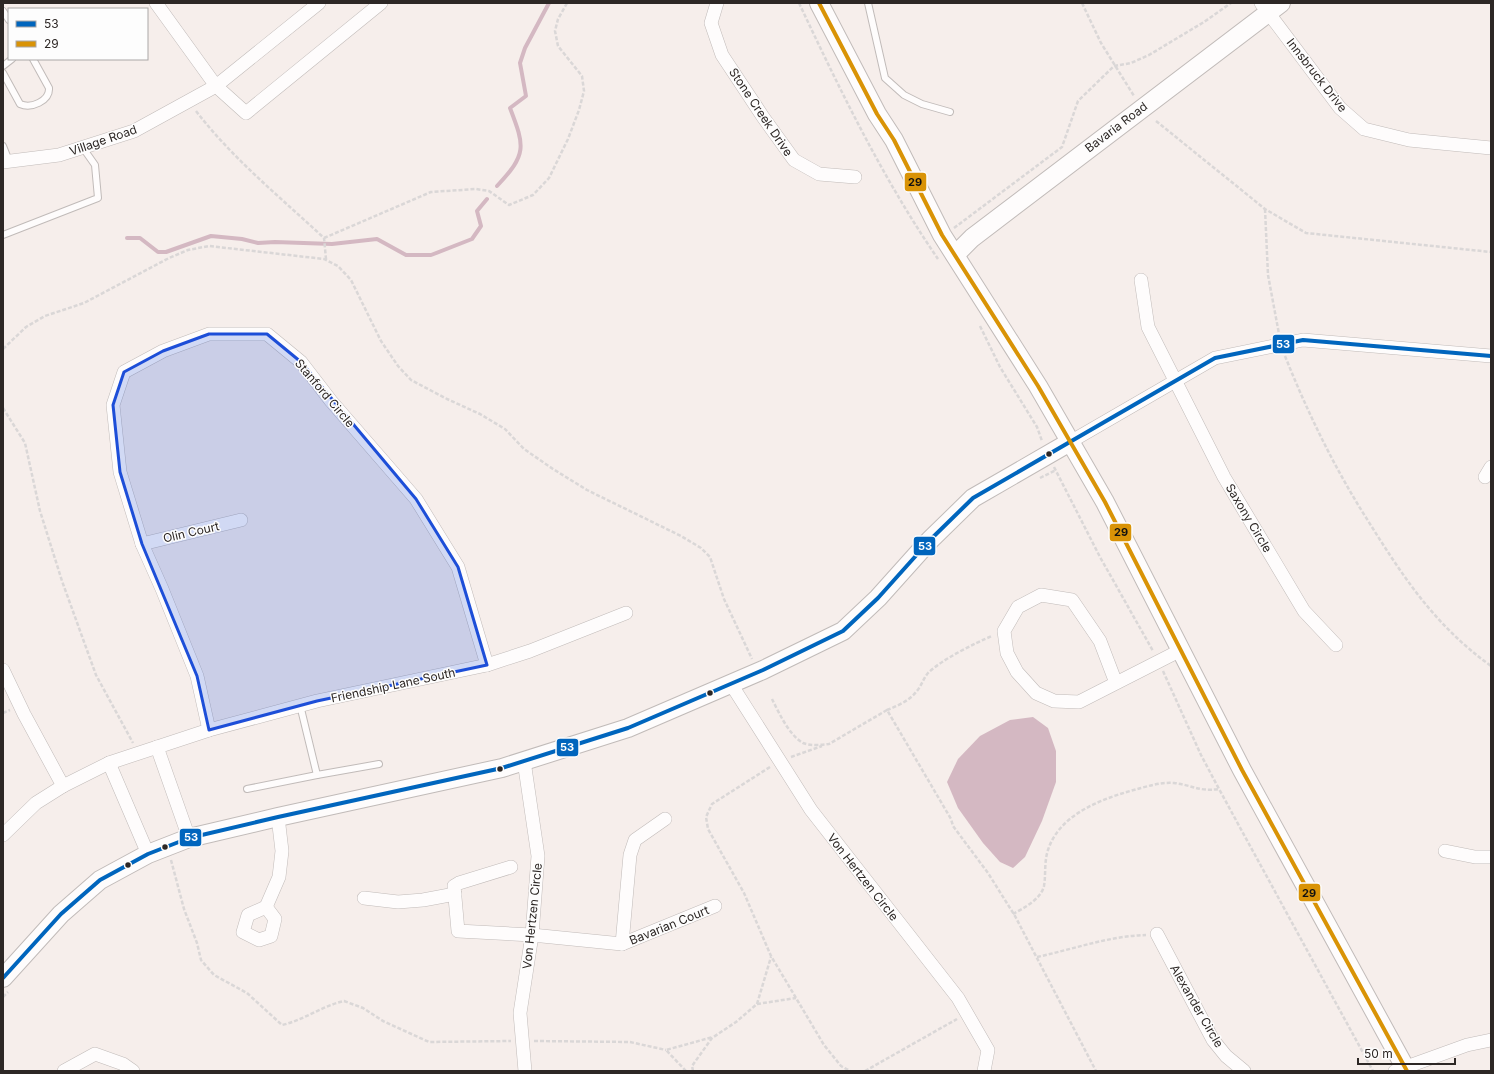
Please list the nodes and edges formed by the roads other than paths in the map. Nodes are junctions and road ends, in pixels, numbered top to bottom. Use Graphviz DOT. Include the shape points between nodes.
graph roads {
  1 [pos="156,3"];
  2 [pos="319,3"];
  3 [pos="381,3"];
  4 [pos="716,3"];
  5 [pos="818,3"];
  6 [pos="868,3"];
  7 [pos="1270,6"];
  8 [pos="34,60"];
  9 [pos="3,73"];
  10 [pos="216,86"];
  11 [pos="950,112"];
  12 [pos="3,146"];
  13 [pos="83,147"];
  14 [pos="1491,148"];
  15 [pos="6,162"];
  16 [pos="855,177"];
  17 [pos="3,236"];
  18 [pos="948,259"];
  19 [pos="1140,280"];
  20 [pos="1491,356"];
  21 [pos="1175,381"];
  22 [pos="1070,442"];
  23 [pos="241,520"];
  24 [pos="142,544"];
  25 [pos="626,613"];
  26 [pos="1336,645"];
  27 [pos="1181,650"];
  28 [pos="487,666"];
  29 [pos="3,670"];
  30 [pos="1116,683"];
  31 [pos="731,684"];
  32 [pos="300,705"];
  33 [pos="209,730"];
  34 [pos="156,747"];
  35 [pos="524,761"];
  36 [pos="109,763"];
  37 [pos="379,764"];
  38 [pos="317,775"];
  39 [pos="63,786"];
  40 [pos="247,789"];
  41 [pos="278,817"];
  42 [pos="665,819"];
  43 [pos="3,835"];
  44 [pos="189,838"];
  45 [pos="1445,851"];
  46 [pos="148,854"];
  47 [pos="1491,857"];
  48 [pos="511,867"];
  49 [pos="455,894"];
  50 [pos="364,898"];
  51 [pos="716,906"];
  52 [pos="266,907"];
  53 [pos="1157,934"];
  54 [pos="532,935"];
  55 [pos="622,944"];
  56 [pos="3,978"];
  57 [pos="1491,1040"];
  58 [pos="1402,1070"];
  59 [pos="64,1071"];
  60 [pos="133,1071"];
  61 [pos="525,1071"];
  62 [pos="984,1071"];
  63 [pos="1244,1071"];
  1 -- 10 [label="street"];
  2 -- 10 [label="street, Village Road"];
  3 -- 10 [label="street" via="246,113"];
  4 -- 16 [label="street, Stone Creek Drive" via="711,22 722,54 794,160 818,174"];
  5 -- 18 [label="street" via="877,114 894,140 935,240"];
  6 -- 11 [label="lane" via="885,78 904,94 922,104"];
  7 -- 14 [label="street, Innsbruck Drive" via="1340,108 1364,129 1409,140"];
  7 -- 18 [label="street, Bavaria Road"];
  8 -- 9 [label="lane" via="49,88 45,100 29,106 20,104"];
  10 -- 13 [label="street, Village Road" via="134,131"];
  12 -- 15 [label="lane"];
  13 -- 15 [label="street, Village Road" via="59,155"];
  13 -- 17 [label="lane" via="95,166 98,198"];
  18 -- 22 [label="street" via="1038,386"];
  19 -- 21 [label="street, Saxony Circle" via="1148,327"];
  20 -- 21 [label="street" via="1303,340 1216,358"];
  21 -- 22 [label="street"];
  21 -- 26 [label="street, Saxony Circle" via="1224,477 1304,611"];
  22 -- 27 [label="street" via="1105,502"];
  22 -- 31 [label="street" via="973,498 843,631"];
  23 -- 24 [label="street, Olin Court"];
  24 -- 28 [label="street, Stanford Circle" via="120,472 112,405 124,372 162,351 209,334 267,334 301,362 334,405 416,499 458,567"];
  24 -- 33 [label="street, Stanford Circle" via="197,676"];
  25 -- 28 [label="street, Friendship Lane South"];
  27 -- 30 [label="street"];
  27 -- 58 [label="street"];
  28 -- 32 [label="street, Friendship Lane South"];
  29 -- 39 [label="street"];
  30 -- 30 [label="street" via="1079,702 1054,701 1036,692 1017,672 1007,653 1004,631 1018,607 1041,595 1072,600 1100,641"];
  31 -- 35 [label="street" via="628,728"];
  31 -- 62 [label="street, Von Hertzen Circle" via="811,810 958,998 988,1050"];
  32 -- 33 [label="street, Friendship Lane South"];
  32 -- 38 [label="lane"];
  33 -- 34 [label="street, Friendship Lane South"];
  34 -- 36 [label="street, Friendship Lane South"];
  34 -- 44 [label="street"];
  35 -- 41 [label="street"];
  35 -- 54 [label="street, Von Hertzen Circle" via="538,856"];
  36 -- 39 [label="street, Friendship Lane South"];
  36 -- 46 [label="street"];
  37 -- 38 [label="lane"];
  38 -- 40 [label="lane"];
  39 -- 43 [label="street, Friendship Lane South" via="36,803"];
  41 -- 44 [label="street"];
  41 -- 52 [label="street" via="282,851 279,877"];
  42 -- 55 [label="street, Bavarian Court" via="635,840 630,855"];
  44 -- 46 [label="street"];
  45 -- 47 [label="street" via="1475,857"];
  46 -- 56 [label="street" via="100,880 61,914"];
  48 -- 49 [label="street" via="459,883 454,886"];
  49 -- 50 [label="street" via="398,902"];
  49 -- 54 [label="street, Bavarian Court" via="458,930"];
  51 -- 55 [label="street, Bavarian Court"];
  53 -- 63 [label="street, Alexander Circle" via="1213,1040 1226,1056"];
  54 -- 55 [label="street, Bavarian Court"];
  54 -- 61 [label="street, Von Hertzen Circle" via="520,1013"];
  57 -- 58 [label="street" via="1467,1045"];
  59 -- 60 [label="street" via="95,1054 123,1064"];
}
